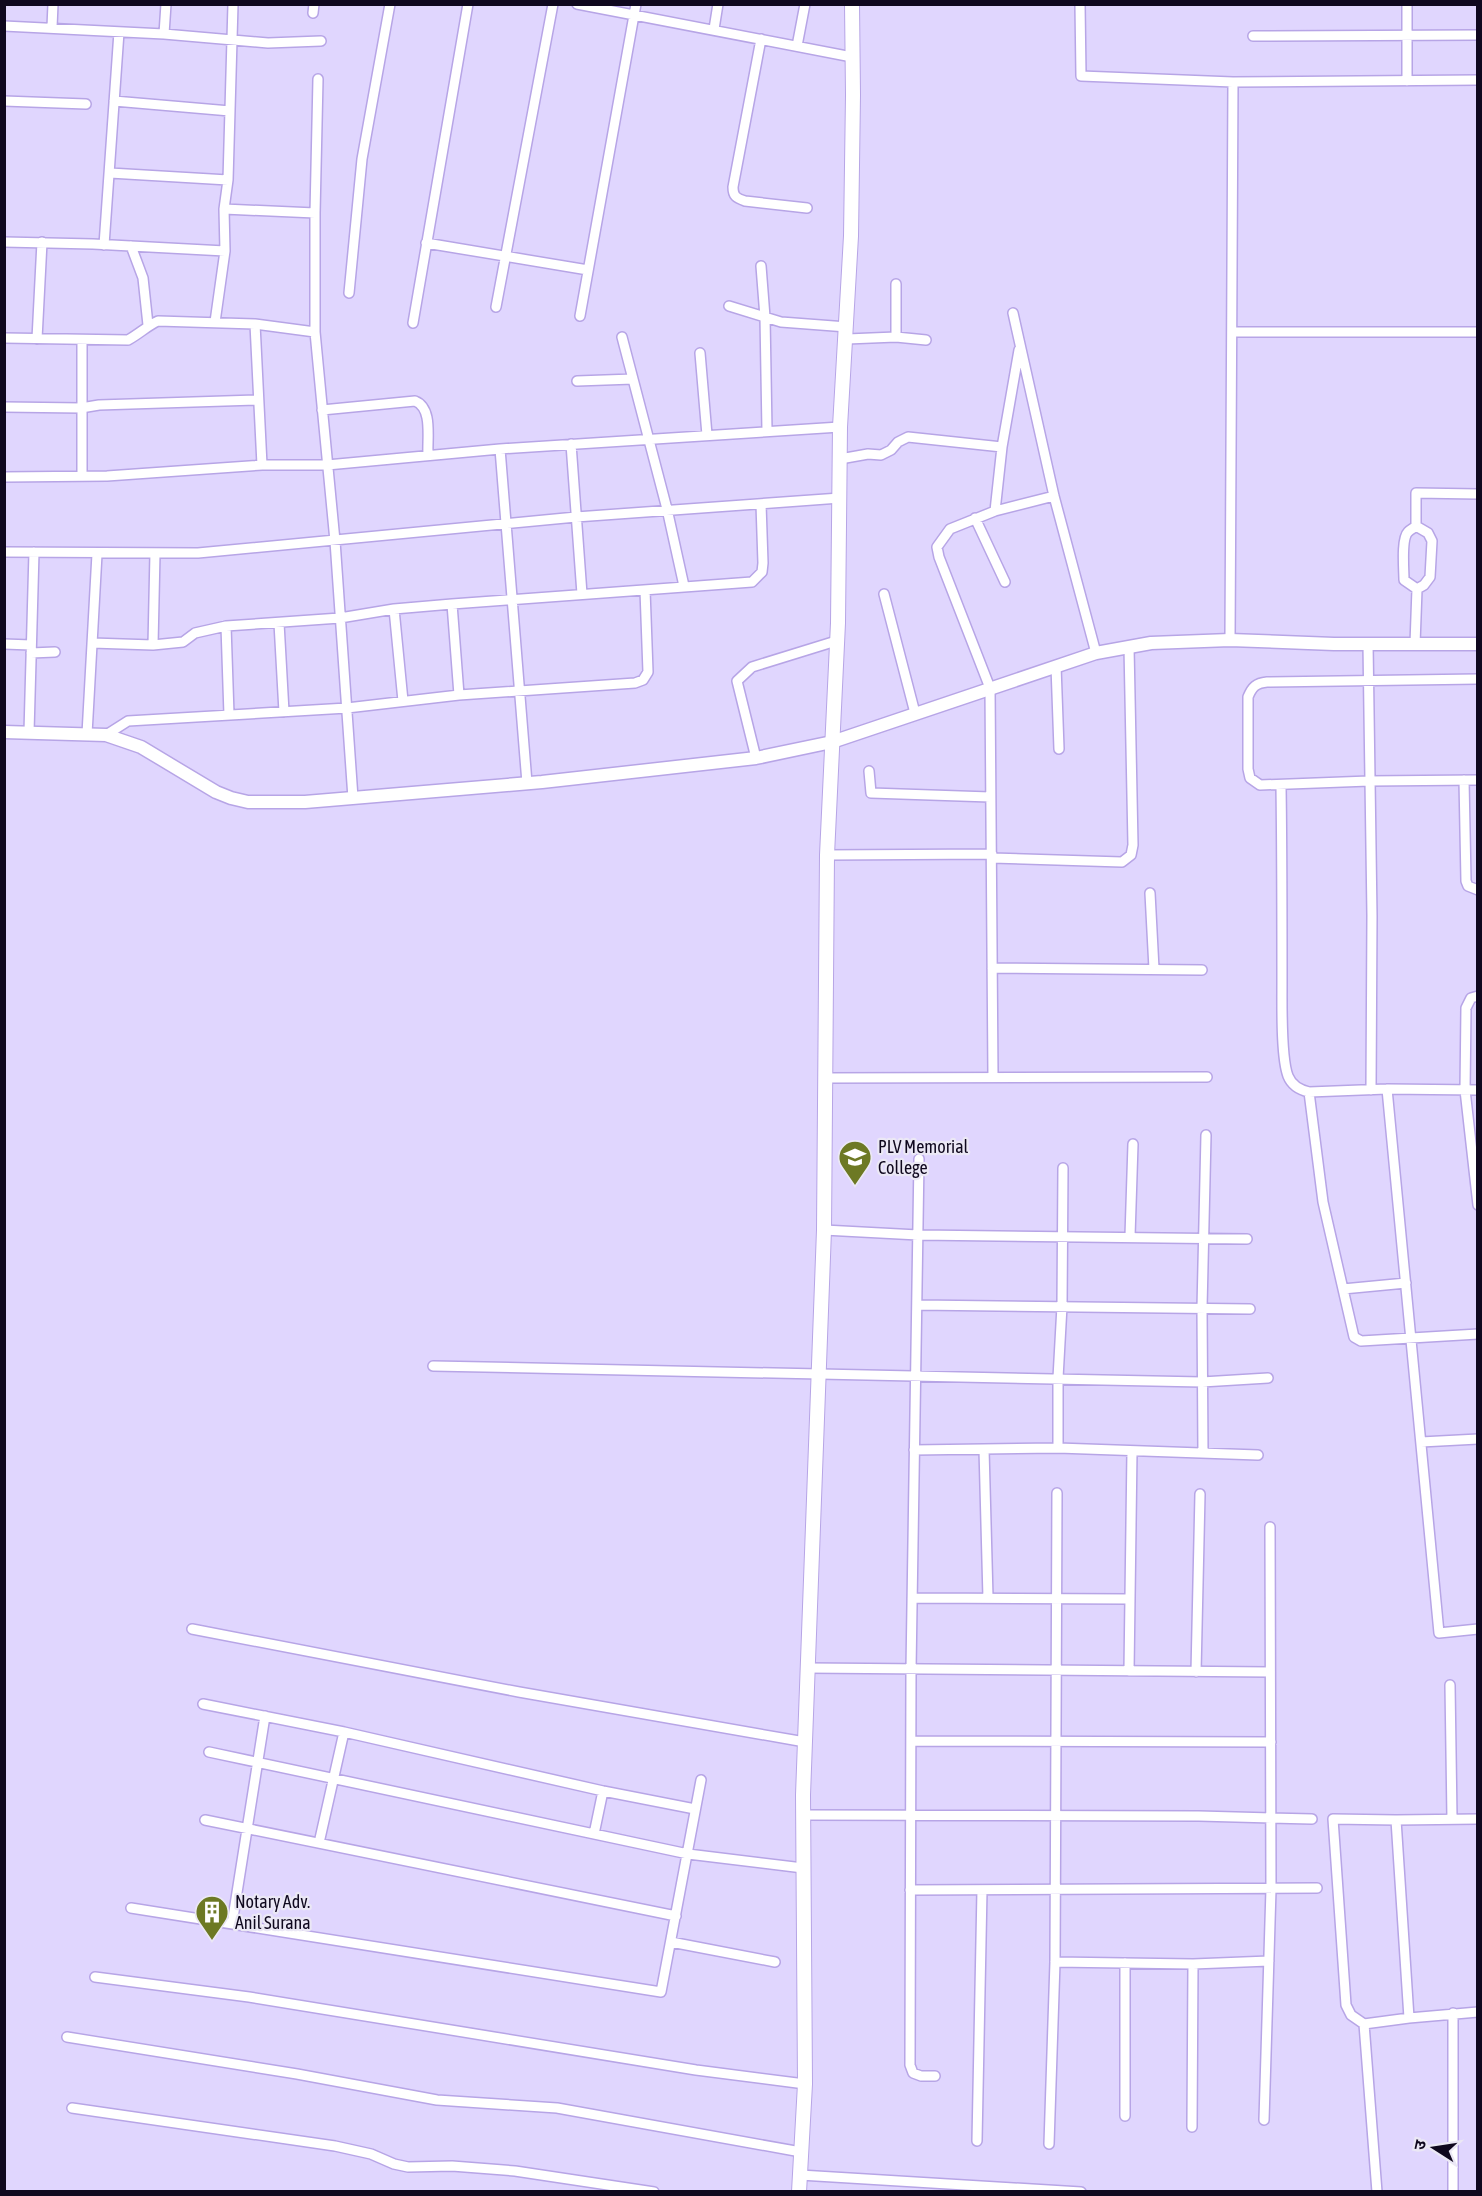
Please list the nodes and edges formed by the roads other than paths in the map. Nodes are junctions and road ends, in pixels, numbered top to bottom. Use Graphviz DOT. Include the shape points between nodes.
graph roads {
  1 [pos="53,4"];
  2 [pos="166,4"];
  3 [pos="233,4"];
  4 [pos="390,4"];
  5 [pos="468,4"];
  6 [pos="553,4"];
  7 [pos="578,4"];
  8 [pos="636,4"];
  9 [pos="718,4"];
  10 [pos="805,4"];
  11 [pos="852,4"];
  12 [pos="1080,4"];
  13 [pos="1407,4"];
  14 [pos="634,15"];
  15 [pos="4,26"];
  16 [pos="52,27"];
  17 [pos="714,29"];
  18 [pos="119,32"];
  19 [pos="164,34"];
  20 [pos="1407,35"];
  21 [pos="1478,35"];
  22 [pos="1253,36"];
  23 [pos="232,38"];
  24 [pos="761,39"];
  25 [pos="321,41"];
  26 [pos="797,46"];
  27 [pos="852,57"];
  28 [pos="318,79"];
  29 [pos="1478,80"];
  30 [pos="1407,81"];
  31 [pos="1233,82"];
  32 [pos="4,101"];
  33 [pos="114,101"];
  34 [pos="86,104"];
  35 [pos="230,111"];
  36 [pos="110,173"];
  37 [pos="228,180"];
  38 [pos="807,208"];
  39 [pos="224,209"];
  40 [pos="315,213"];
  41 [pos="4,242"];
  42 [pos="42,242"];
  43 [pos="426,243"];
  44 [pos="104,245"];
  45 [pos="131,246"];
  46 [pos="225,251"];
  47 [pos="505,256"];
  48 [pos="761,267"];
  49 [pos="588,270"];
  50 [pos="896,284"];
  51 [pos="349,293"];
  52 [pos="729,306"];
  53 [pos="496,307"];
  54 [pos="1014,313"];
  55 [pos="580,316"];
  56 [pos="765,317"];
  57 [pos="216,322"];
  58 [pos="412,323"];
  59 [pos="255,324"];
  60 [pos="148,325"];
  61 [pos="315,332"];
  62 [pos="1233,332"];
  63 [pos="1478,332"];
  64 [pos="847,333"];
  65 [pos="622,337"];
  66 [pos="896,337"];
  67 [pos="4,338"];
  68 [pos="38,339"];
  69 [pos="82,340"];
  70 [pos="926,340"];
  71 [pos="1020,345"];
  72 [pos="700,353"];
  73 [pos="633,379"];
  74 [pos="577,381"];
  75 [pos="258,400"];
  76 [pos="4,407"];
  77 [pos="81,408"];
  78 [pos="322,410"];
  79 [pos="840,427"];
  80 [pos="767,431"];
  81 [pos="707,435"];
  82 [pos="649,440"];
  83 [pos="571,444"];
  84 [pos="1002,447"];
  85 [pos="500,449"];
  86 [pos="428,455"];
  87 [pos="840,459"];
  88 [pos="262,465"];
  89 [pos="327,465"];
  90 [pos="82,476"];
  91 [pos="4,477"];
  92 [pos="1478,494"];
  93 [pos="1054,496"];
  94 [pos="840,498"];
  95 [pos="760,504"];
  96 [pos="667,509"];
  97 [pos="995,511"];
  98 [pos="576,517"];
  99 [pos="975,518"];
  100 [pos="506,523"];
  101 [pos="1416,526"];
  102 [pos="335,541"];
  103 [pos="4,552"];
  104 [pos="34,552"];
  105 [pos="97,554"];
  106 [pos="155,554"];
  107 [pos="1005,582"];
  108 [pos="684,586"];
  109 [pos="1417,589"];
  110 [pos="645,590"];
  111 [pos="582,594"];
  112 [pos="884,594"];
  113 [pos="514,601"];
  114 [pos="452,604"];
  115 [pos="394,609"];
  116 [pos="340,618"];
  117 [pos="279,623"];
  118 [pos="226,626"];
  119 [pos="1230,640"];
  120 [pos="836,641"];
  121 [pos="92,643"];
  122 [pos="4,644"];
  123 [pos="1368,644"];
  124 [pos="1415,644"];
  125 [pos="1478,644"];
  126 [pos="153,645"];
  127 [pos="1129,647"];
  128 [pos="31,649"];
  129 [pos="55,652"];
  130 [pos="1096,652"];
  131 [pos="1056,666"];
  132 [pos="1478,679"];
  133 [pos="1368,680"];
  134 [pos="990,688"];
  135 [pos="520,692"];
  136 [pos="459,695"];
  137 [pos="403,702"];
  138 [pos="347,708"];
  139 [pos="284,712"];
  140 [pos="915,712"];
  141 [pos="230,715"];
  142 [pos="4,732"];
  143 [pos="30,732"];
  144 [pos="87,734"];
  145 [pos="106,735"];
  146 [pos="832,742"];
  147 [pos="1059,750"];
  148 [pos="756,758"];
  149 [pos="869,771"];
  150 [pos="1464,780"];
  151 [pos="1478,780"];
  152 [pos="1369,781"];
  153 [pos="527,783"];
  154 [pos="1281,786"];
  155 [pos="990,797"];
  156 [pos="353,798"];
  157 [pos="827,855"];
  158 [pos="992,856"];
  159 [pos="1478,890"];
  160 [pos="1150,893"];
  161 [pos="992,968"];
  162 [pos="1154,969"];
  163 [pos="1202,970"];
  164 [pos="1478,996"];
  165 [pos="993,1077"];
  166 [pos="1207,1077"];
  167 [pos="825,1078"];
  168 [pos="1387,1089"];
  169 [pos="1371,1090"];
  170 [pos="1465,1090"];
  171 [pos="1478,1090"];
  172 [pos="1309,1092"];
  173 [pos="1206,1135"];
  174 [pos="1133,1143"];
  175 [pos="919,1159"];
  176 [pos="1063,1168"];
  177 [pos="1478,1205"];
  178 [pos="824,1230"];
  179 [pos="918,1234"];
  180 [pos="1062,1236"];
  181 [pos="1130,1236"];
  182 [pos="1205,1238"];
  183 [pos="1247,1239"];
  184 [pos="1406,1283"];
  185 [pos="1343,1289"];
  186 [pos="917,1305"];
  187 [pos="1062,1306"];
  188 [pos="1202,1308"];
  189 [pos="1250,1309"];
  190 [pos="1478,1334"];
  191 [pos="1411,1339"];
  192 [pos="433,1366"];
  193 [pos="819,1376"];
  194 [pos="916,1376"];
  195 [pos="1058,1378"];
  196 [pos="1268,1378"];
  197 [pos="1202,1382"];
  198 [pos="1478,1439"];
  199 [pos="1420,1442"];
  200 [pos="1058,1448"];
  201 [pos="984,1449"];
  202 [pos="915,1450"];
  203 [pos="1132,1451"];
  204 [pos="1203,1453"];
  205 [pos="1258,1455"];
  206 [pos="1057,1492"];
  207 [pos="1200,1494"];
  208 [pos="1270,1527"];
  209 [pos="912,1598"];
  210 [pos="988,1598"];
  211 [pos="1057,1598"];
  212 [pos="1130,1599"];
  213 [pos="192,1629"];
  214 [pos="1478,1629"];
  215 [pos="807,1668"];
  216 [pos="911,1670"];
  217 [pos="1057,1671"];
  218 [pos="1129,1671"];
  219 [pos="1196,1672"];
  220 [pos="1270,1672"];
  221 [pos="1450,1685"];
  222 [pos="203,1704"];
  223 [pos="265,1716"];
  224 [pos="344,1732"];
  225 [pos="911,1741"];
  226 [pos="805,1742"];
  227 [pos="1056,1742"];
  228 [pos="1271,1742"];
  229 [pos="209,1752"];
  230 [pos="257,1761"];
  231 [pos="334,1777"];
  232 [pos="701,1780"];
  233 [pos="603,1791"];
  234 [pos="695,1809"];
  235 [pos="803,1815"];
  236 [pos="911,1815"];
  237 [pos="1056,1816"];
  238 [pos="1271,1818"];
  239 [pos="1452,1818"];
  240 [pos="1312,1819"];
  241 [pos="1478,1819"];
  242 [pos="205,1820"];
  243 [pos="1396,1820"];
  244 [pos="247,1829"];
  245 [pos="594,1834"];
  246 [pos="319,1843"];
  247 [pos="688,1854"];
  248 [pos="803,1868"];
  249 [pos="1271,1888"];
  250 [pos="1317,1888"];
  251 [pos="910,1890"];
  252 [pos="982,1890"];
  253 [pos="1054,1890"];
  254 [pos="131,1908"];
  255 [pos="676,1916"];
  256 [pos="232,1924"];
  257 [pos="671,1942"];
  258 [pos="1269,1960"];
  259 [pos="776,1962"];
  260 [pos="1054,1962"];
  261 [pos="1125,1963"];
  262 [pos="1193,1965"];
  263 [pos="95,1977"];
  264 [pos="1478,2012"];
  265 [pos="1453,2013"];
  266 [pos="1409,2018"];
  267 [pos="1364,2024"];
  268 [pos="67,2037"];
  269 [pos="935,2076"];
  270 [pos="805,2084"];
  271 [pos="72,2108"];
  272 [pos="1125,2116"];
  273 [pos="1264,2120"];
  274 [pos="1192,2127"];
  275 [pos="977,2141"];
  276 [pos="1049,2144"];
  277 [pos="801,2152"];
  278 [pos="800,2175"];
  279 [pos="654,2192"];
  280 [pos="799,2192"];
  281 [pos="1081,2192"];
  282 [pos="1377,2192"];
  283 [pos="1452,2192"];
  1 -- 16 [label="street"];
  2 -- 19 [label="street"];
  3 -- 23 [label="street"];
  4 -- 51 [label="street" via="362,159"];
  5 -- 43 [label="street"];
  6 -- 47 [label="street"];
  7 -- 14 [label="street"];
  8 -- 14 [label="street"];
  9 -- 17 [label="street"];
  10 -- 26 [label="street"];
  11 -- 27 [label="main road"];
  12 -- 31 [label="street" via="1081,76"];
  13 -- 20 [label="street"];
  14 -- 17 [label="street"];
  14 -- 49 [label="street"];
  15 -- 16 [label="street"];
  16 -- 18 [label="street"];
  17 -- 24 [label="street"];
  18 -- 19 [label="street"];
  18 -- 33 [label="street"];
  19 -- 23 [label="street"];
  20 -- 21 [label="street"];
  20 -- 22 [label="street"];
  20 -- 30 [label="street"];
  23 -- 25 [label="street" via="268,43"];
  23 -- 35 [label="street"];
  24 -- 26 [label="street"];
  24 -- 38 [label="street" via="733,195 745,201"];
  26 -- 27 [label="street"];
  27 -- 64 [label="main road"];
  28 -- 40 [label="street"];
  29 -- 30 [label="street"];
  30 -- 31 [label="street"];
  31 -- 62 [label="street"];
  32 -- 34 [label="street"];
  33 -- 35 [label="street"];
  33 -- 36 [label="street"];
  35 -- 37 [label="street"];
  36 -- 37 [label="street"];
  36 -- 44 [label="street"];
  37 -- 39 [label="street"];
  39 -- 40 [label="street"];
  39 -- 46 [label="street"];
  40 -- 61 [label="street"];
  41 -- 42 [label="street"];
  42 -- 44 [label="street"];
  42 -- 68 [label="street"];
  43 -- 47 [label="street"];
  43 -- 58 [label="street"];
  44 -- 45 [label="street"];
  45 -- 46 [label="street"];
  45 -- 60 [label="street" via="143,278"];
  46 -- 57 [label="street"];
  47 -- 49 [label="street"];
  47 -- 53 [label="street"];
  48 -- 56 [label="street"];
  49 -- 55 [label="street"];
  50 -- 66 [label="street"];
  52 -- 56 [label="street"];
  54 -- 71 [label="street"];
  56 -- 64 [label="street"];
  56 -- 80 [label="street"];
  57 -- 59 [label="street"];
  57 -- 60 [label="street" via="158,321"];
  59 -- 61 [label="street"];
  59 -- 75 [label="street"];
  60 -- 69 [label="street" via="128,340"];
  61 -- 78 [label="street"];
  62 -- 63 [label="street"];
  62 -- 119 [label="street"];
  64 -- 66 [label="street"];
  64 -- 79 [label="main road"];
  65 -- 73 [label="street"];
  66 -- 70 [label="street"];
  67 -- 68 [label="street"];
  68 -- 69 [label="street"];
  69 -- 77 [label="street"];
  71 -- 84 [label="street"];
  71 -- 93 [label="street"];
  72 -- 81 [label="street"];
  73 -- 74 [label="street"];
  73 -- 82 [label="street"];
  75 -- 77 [label="street"];
  75 -- 88 [label="street"];
  76 -- 77 [label="street"];
  77 -- 90 [label="street"];
  78 -- 86 [label="street" via="415,401 426,413"];
  78 -- 89 [label="street"];
  79 -- 80 [label="street"];
  79 -- 87 [label="main road"];
  80 -- 81 [label="street"];
  81 -- 82 [label="street"];
  82 -- 83 [label="street"];
  82 -- 96 [label="street"];
  83 -- 85 [label="street"];
  83 -- 98 [label="street"];
  84 -- 87 [label="street" via="908,437 881,455"];
  84 -- 97 [label="street"];
  85 -- 86 [label="street"];
  85 -- 100 [label="street"];
  86 -- 89 [label="street"];
  87 -- 94 [label="main road"];
  88 -- 89 [label="street"];
  88 -- 90 [label="street"];
  89 -- 102 [label="street"];
  90 -- 91 [label="street"];
  92 -- 101 [label="street" via="1416,493"];
  93 -- 97 [label="street"];
  93 -- 130 [label="street"];
  94 -- 95 [label="street"];
  94 -- 120 [label="main road"];
  95 -- 96 [label="street"];
  95 -- 108 [label="street" via="763,563 757,578 752,582"];
  96 -- 98 [label="street"];
  96 -- 108 [label="street"];
  97 -- 99 [label="street"];
  98 -- 100 [label="street"];
  98 -- 111 [label="street"];
  99 -- 107 [label="street"];
  99 -- 134 [label="street" via="946,532 937,547"];
  100 -- 102 [label="street"];
  100 -- 113 [label="street"];
  101 -- 109 [label="street" via="1405,537 1403,564 1404,580"];
  101 -- 109 [label="street" via="1432,540 1430,577"];
  102 -- 106 [label="street"];
  102 -- 116 [label="street"];
  103 -- 104 [label="street"];
  104 -- 105 [label="street"];
  104 -- 128 [label="street"];
  105 -- 106 [label="street"];
  105 -- 121 [label="street"];
  106 -- 126 [label="street"];
  108 -- 110 [label="street"];
  109 -- 124 [label="street"];
  110 -- 111 [label="street"];
  110 -- 135 [label="street" via="648,672 643,680"];
  111 -- 113 [label="street"];
  112 -- 140 [label="street"];
  113 -- 114 [label="street"];
  113 -- 135 [label="street"];
  114 -- 115 [label="street"];
  114 -- 136 [label="street"];
  115 -- 116 [label="street"];
  115 -- 137 [label="street"];
  116 -- 117 [label="street"];
  116 -- 138 [label="street"];
  117 -- 118 [label="street"];
  117 -- 139 [label="street"];
  118 -- 126 [label="street" via="195,633 183,642"];
  118 -- 141 [label="street"];
  119 -- 123 [label="street"];
  119 -- 127 [label="street"];
  120 -- 146 [label="main road"];
  120 -- 148 [label="street" via="752,667 737,681"];
  121 -- 126 [label="street"];
  121 -- 144 [label="street"];
  122 -- 128 [label="street"];
  123 -- 124 [label="street"];
  123 -- 133 [label="street"];
  124 -- 125 [label="street"];
  127 -- 130 [label="street"];
  127 -- 158 [label="street" via="1131,855 1122,862"];
  128 -- 129 [label="street"];
  128 -- 143 [label="street"];
  130 -- 131 [label="street"];
  131 -- 134 [label="street"];
  131 -- 147 [label="street"];
  132 -- 133 [label="street"];
  133 -- 152 [label="street"];
  133 -- 154 [label="street" via="1267,682 1251,688 1250,778 1260,785"];
  134 -- 140 [label="street"];
  134 -- 155 [label="street"];
  135 -- 136 [label="street"];
  135 -- 153 [label="street"];
  136 -- 137 [label="street"];
  137 -- 138 [label="street"];
  138 -- 139 [label="street"];
  138 -- 156 [label="street"];
  139 -- 141 [label="street"];
  140 -- 146 [label="street"];
  141 -- 145 [label="street" via="129,721"];
  142 -- 143 [label="street"];
  143 -- 144 [label="street"];
  144 -- 145 [label="street"];
  145 -- 156 [label="street" via="141,747 231,798 248,802 305,802"];
  146 -- 148 [label="street"];
  146 -- 157 [label="main road"];
  148 -- 153 [label="street"];
  149 -- 155 [label="street" via="869,790 875,794"];
  150 -- 151 [label="street"];
  150 -- 152 [label="street"];
  150 -- 159 [label="street" via="1466,880 1468,886"];
  152 -- 154 [label="street"];
  152 -- 169 [label="street"];
  153 -- 156 [label="street"];
  154 -- 172 [label="street" via="1286,1064 1292,1083"];
  155 -- 158 [label="street"];
  157 -- 158 [label="street"];
  157 -- 167 [label="main road"];
  158 -- 161 [label="street"];
  160 -- 162 [label="street"];
  161 -- 162 [label="street"];
  161 -- 165 [label="street"];
  162 -- 163 [label="street"];
  164 -- 170 [label="street" via="1467,1002 1466,1008"];
  165 -- 166 [label="street"];
  165 -- 167 [label="street"];
  167 -- 178 [label="main road"];
  168 -- 169 [label="street"];
  168 -- 170 [label="street"];
  168 -- 184 [label="street"];
  169 -- 172 [label="street"];
  170 -- 171 [label="street"];
  170 -- 177 [label="street"];
  172 -- 185 [label="street" via="1322,1191"];
  173 -- 182 [label="street"];
  174 -- 181 [label="street"];
  175 -- 179 [label="street"];
  176 -- 180 [label="street"];
  178 -- 179 [label="street"];
  178 -- 193 [label="main road"];
  179 -- 180 [label="street"];
  179 -- 186 [label="street"];
  180 -- 181 [label="street"];
  180 -- 187 [label="street"];
  181 -- 182 [label="street"];
  182 -- 183 [label="street"];
  182 -- 188 [label="street"];
  184 -- 185 [label="street"];
  184 -- 191 [label="street"];
  185 -- 191 [label="street" via="1354,1337 1361,1341"];
  186 -- 187 [label="street"];
  186 -- 194 [label="street"];
  187 -- 188 [label="street"];
  187 -- 195 [label="street"];
  188 -- 189 [label="street"];
  188 -- 197 [label="street"];
  190 -- 191 [label="street"];
  191 -- 199 [label="street"];
  192 -- 193 [label="street"];
  193 -- 194 [label="street"];
  193 -- 215 [label="main road"];
  194 -- 195 [label="street"];
  194 -- 202 [label="street"];
  195 -- 197 [label="street"];
  195 -- 200 [label="street"];
  196 -- 197 [label="street"];
  197 -- 204 [label="street"];
  198 -- 199 [label="street"];
  199 -- 214 [label="street" via="1439,1633"];
  200 -- 201 [label="street"];
  200 -- 203 [label="street"];
  201 -- 202 [label="street"];
  201 -- 210 [label="street"];
  202 -- 209 [label="street"];
  203 -- 204 [label="street"];
  203 -- 212 [label="street"];
  204 -- 205 [label="street"];
  206 -- 211 [label="street"];
  207 -- 219 [label="street"];
  208 -- 220 [label="street"];
  209 -- 210 [label="street"];
  209 -- 216 [label="street"];
  210 -- 211 [label="street"];
  211 -- 212 [label="street"];
  211 -- 217 [label="street"];
  212 -- 218 [label="street"];
  213 -- 226 [label="street"];
  215 -- 216 [label="street"];
  215 -- 226 [label="main road"];
  216 -- 217 [label="street"];
  216 -- 225 [label="street"];
  217 -- 218 [label="street"];
  217 -- 227 [label="street"];
  218 -- 219 [label="street"];
  219 -- 220 [label="street"];
  220 -- 228 [label="street"];
  221 -- 239 [label="street"];
  222 -- 223 [label="street"];
  223 -- 224 [label="street"];
  223 -- 230 [label="street"];
  224 -- 231 [label="street"];
  224 -- 233 [label="street"];
  225 -- 227 [label="street"];
  225 -- 236 [label="street"];
  226 -- 235 [label="main road"];
  227 -- 228 [label="street"];
  227 -- 237 [label="street"];
  228 -- 238 [label="street"];
  229 -- 230 [label="street"];
  230 -- 231 [label="street"];
  230 -- 244 [label="street"];
  231 -- 245 [label="street"];
  231 -- 246 [label="street"];
  232 -- 234 [label="street"];
  233 -- 234 [label="street"];
  233 -- 245 [label="street"];
  234 -- 247 [label="street"];
  235 -- 236 [label="street"];
  235 -- 248 [label="main road"];
  236 -- 237 [label="street"];
  236 -- 251 [label="street"];
  237 -- 238 [label="street"];
  237 -- 253 [label="street"];
  238 -- 240 [label="street"];
  238 -- 249 [label="street"];
  239 -- 241 [label="street"];
  239 -- 243 [label="street"];
  242 -- 244 [label="street"];
  243 -- 266 [label="street"];
  243 -- 267 [label="street" via="1333,1819 1346,2005 1351,2015"];
  244 -- 246 [label="street"];
  244 -- 256 [label="street"];
  245 -- 247 [label="street"];
  246 -- 255 [label="street"];
  247 -- 248 [label="street"];
  247 -- 255 [label="street"];
  248 -- 270 [label="main road"];
  249 -- 250 [label="street"];
  249 -- 253 [label="street"];
  249 -- 258 [label="street"];
  251 -- 252 [label="street"];
  251 -- 269 [label="street" via="910,2064 916,2074"];
  252 -- 253 [label="street"];
  252 -- 275 [label="street"];
  253 -- 260 [label="street"];
  254 -- 256 [label="street"];
  255 -- 257 [label="street"];
  256 -- 257 [label="street" via="661,1992"];
  257 -- 259 [label="street"];
  258 -- 262 [label="street"];
  258 -- 273 [label="street"];
  260 -- 261 [label="street"];
  260 -- 276 [label="street"];
  261 -- 262 [label="street"];
  261 -- 272 [label="street"];
  262 -- 274 [label="street"];
  263 -- 270 [label="street" via="249,1996 696,2070"];
  264 -- 265 [label="street"];
  265 -- 266 [label="street"];
  265 -- 283 [label="street"];
  266 -- 267 [label="street"];
  267 -- 282 [label="street"];
  268 -- 277 [label="street" via="437,2100 557,2108"];
  270 -- 277 [label="main road"];
  271 -- 279 [label="street" via="335,2146 408,2167 515,2171"];
  277 -- 278 [label="main road"];
  278 -- 280 [label="main road"];
  278 -- 281 [label="street"];
}
